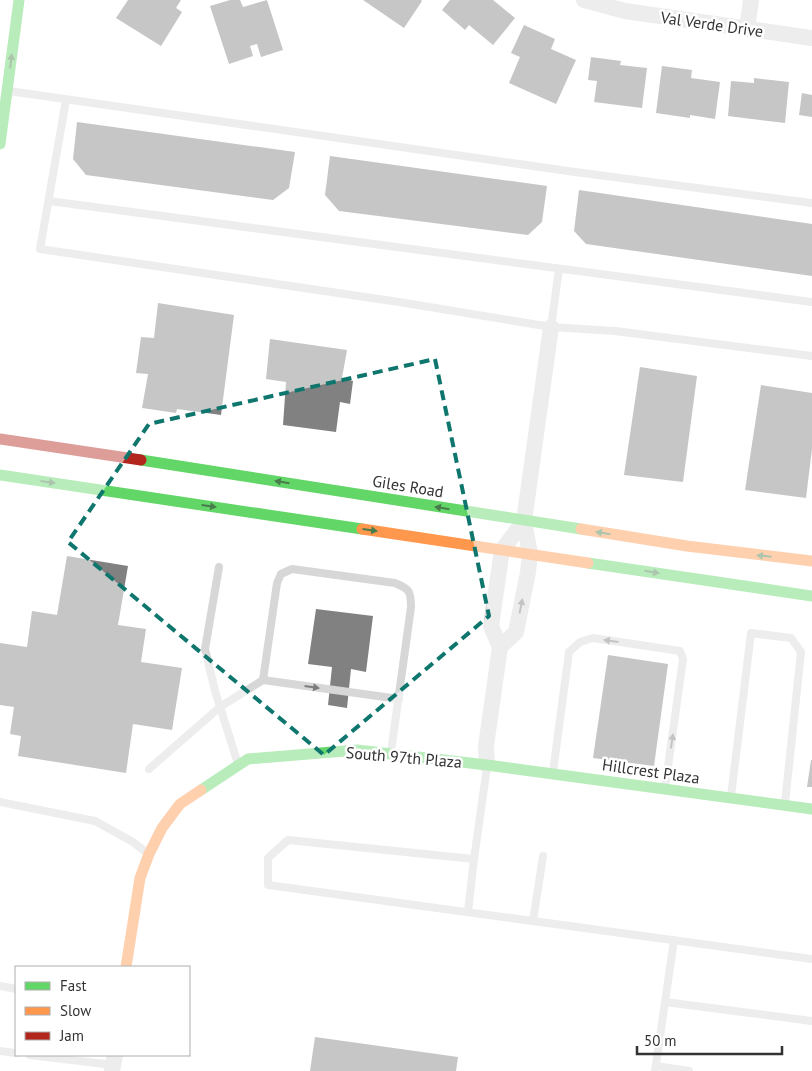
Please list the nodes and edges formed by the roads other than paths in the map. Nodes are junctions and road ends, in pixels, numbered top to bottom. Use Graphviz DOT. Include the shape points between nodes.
graph roads {
  1 [pos="19,0"];
  2 [pos="584,0"];
  3 [pos="751,0"];
  4 [pos="747,29"];
  5 [pos="812,38"];
  6 [pos="8,91"];
  7 [pos="66,100"];
  8 [pos="0,144"];
  9 [pos="49,200"];
  10 [pos="812,203"];
  11 [pos="559,269"];
  12 [pos="812,302"];
  13 [pos="551,327"];
  14 [pos="812,356"];
  15 [pos="0,439"];
  16 [pos="0,475"];
  17 [pos="524,521"];
  18 [pos="502,550"];
  19 [pos="530,554"];
  20 [pos="812,561"];
  21 [pos="219,567"];
  22 [pos="812,596"];
  23 [pos="500,647"];
  24 [pos="263,680"];
  25 [pos="399,699"];
  26 [pos="220,707"];
  27 [pos="391,754"];
  28 [pos="487,765"];
  29 [pos="239,766"];
  30 [pos="149,769"];
  31 [pos="552,775"];
  32 [pos="665,790"];
  33 [pos="730,798"];
  34 [pos="0,802"];
  35 [pos="785,805"];
  36 [pos="812,809"];
  37 [pos="149,854"];
  38 [pos="543,856"];
  39 [pos="474,859"];
  40 [pos="468,912"];
  41 [pos="534,921"];
  42 [pos="674,940"];
  43 [pos="812,959"];
  44 [pos="126,966"];
  45 [pos="0,986"];
  46 [pos="15,988"];
  47 [pos="665,1002"];
  48 [pos="812,1021"];
  49 [pos="0,1051"];
  50 [pos="15,1053"];
  51 [pos="40,1056"];
  52 [pos="114,1063"];
  53 [pos="655,1068"];
  54 [pos="689,1071"];
  6 -- 1 [label="main road, one-way"];
  2 -- 4 [label="street, Val Verde Drive" via="625,11"];
  3 -- 4 [label="street"];
  4 -- 5 [label="street, Val Verde Drive"];
  6 -- 7 [label="lane"];
  6 -- 8 [label="main road"];
  7 -- 9 [label="lane"];
  7 -- 10 [label="lane"];
  9 -- 11 [label="lane"];
  9 -- 13 [label="lane" via="40,249"];
  11 -- 12 [label="lane"];
  11 -- 13 [label="lane"];
  13 -- 14 [label="lane" via="615,331"];
  13 -- 17 [label="street"];
  17 -- 15 [label="main road, Giles Road, one-way"];
  16 -- 18 [label="main road, one-way"];
  17 -- 18 [label="street"];
  17 -- 19 [label="street"];
  20 -- 17 [label="main road, Giles Road, one-way"];
  18 -- 19 [label="main road"];
  18 -- 23 [label="street" via="491,626"];
  19 -- 22 [label="main road, one-way"];
  23 -- 19 [label="street, one-way" via="516,632"];
  21 -- 26 [label="lane" via="205,649"];
  23 -- 28 [label="street" via="486,746"];
  24 -- 25 [label="lane, one-way"];
  24 -- 25 [label="lane" via="281,574 292,570 395,583 405,587 411,595"];
  24 -- 26 [label="lane"];
  25 -- 27 [label="lane"];
  26 -- 29 [label="lane"];
  26 -- 30 [label="lane"];
  27 -- 28 [label="main road, South 97th Plaza"];
  27 -- 29 [label="main road, South 97th Plaza" via="357,750 248,760"];
  28 -- 31 [label="main road, Hillcrest Plaza"];
  28 -- 39 [label="lane"];
  29 -- 37 [label="main road, South 97th Plaza" via="180,804 162,828"];
  31 -- 32 [label="main road, Hillcrest Plaza"];
  32 -- 31 [label="lane, one-way" via="683,659 680,650 593,638 580,642 569,652"];
  32 -- 33 [label="main road, Hillcrest Plaza"];
  33 -- 35 [label="main road, Hillcrest Plaza"];
  33 -- 35 [label="lane" via="752,633 791,638 801,652"];
  34 -- 37 [label="lane" via="95,822"];
  35 -- 36 [label="main road, Hillcrest Plaza"];
  37 -- 44 [label="main road, South 97th Plaza" via="140,878"];
  38 -- 41 [label="lane"];
  39 -- 40 [label="lane"];
  39 -- 40 [label="lane" via="288,840 268,858 268,885"];
  40 -- 41 [label="lane"];
  41 -- 42 [label="lane"];
  42 -- 43 [label="lane"];
  42 -- 47 [label="lane"];
  45 -- 46 [label="lane"];
  47 -- 48 [label="lane"];
  47 -- 53 [label="lane"];
  49 -- 50 [label="lane"];
  51 -- 52 [label="lane"];
  53 -- 54 [label="lane"];
}
